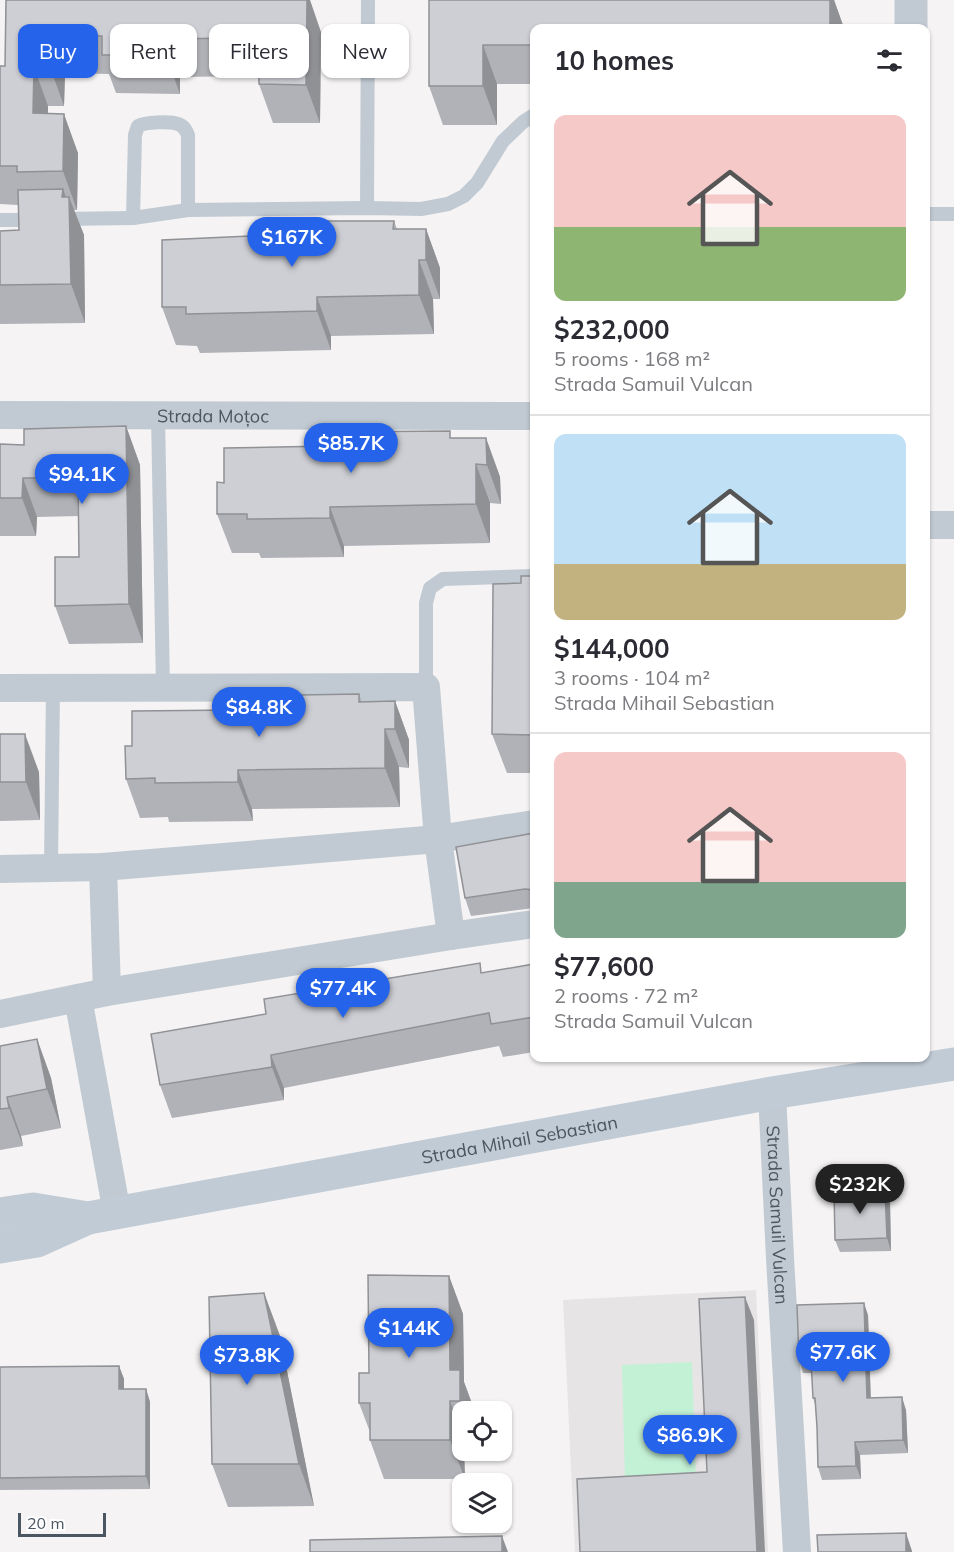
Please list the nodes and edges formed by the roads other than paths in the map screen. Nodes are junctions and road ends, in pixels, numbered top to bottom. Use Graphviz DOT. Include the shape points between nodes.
graph roads {
  1 [pos="368,0"];
  2 [pos="911,0"];
  3 [pos="911,24"];
  4 [pos="530,118"];
  5 [pos="367,208"];
  6 [pos="188,210"];
  7 [pos="930,214"];
  8 [pos="954,214"];
  9 [pos="132,218"];
  10 [pos="0,220"];
  11 [pos="0,414"];
  12 [pos="158,415"];
  13 [pos="530,416"];
  14 [pos="930,525"];
  15 [pos="954,525"];
  16 [pos="530,576"];
  17 [pos="426,687"];
  18 [pos="0,688"];
  19 [pos="52,688"];
  20 [pos="163,688"];
  21 [pos="530,826"];
  22 [pos="438,839"];
  23 [pos="51,867"];
  24 [pos="103,867"];
  25 [pos="0,869"];
  26 [pos="530,925"];
  27 [pos="451,936"];
  28 [pos="107,992"];
  29 [pos="78,998"];
  30 [pos="0,1014"];
  31 [pos="954,1064"];
  32 [pos="902,1065"];
  33 [pos="772,1093"];
  34 [pos="0,1214"];
  35 [pos="102,1215"];
  36 [pos="0,1247"];
  37 [pos="797,1552"];
  1 -- 5 [label="lane"];
  2 -- 3 [label="street"];
  4 -- 5 [label="lane" via="503,141 477,183 464,196 421,210"];
  5 -- 6 [label="lane"];
  6 -- 9 [label="lane"];
  6 -- 9 [label="lane" via="185,128 145,122 138,126 135,135"];
  7 -- 8 [label="lane"];
  9 -- 10 [label="lane"];
  11 -- 12 [label="street, Strada Moțoc"];
  12 -- 13 [label="street, Strada Moțoc"];
  12 -- 20 [label="lane"];
  14 -- 15 [label="street"];
  16 -- 17 [label="lane" via="443,579 430,588 426,603"];
  17 -- 20 [label="street"];
  17 -- 22 [label="street"];
  18 -- 19 [label="street"];
  19 -- 20 [label="street"];
  19 -- 23 [label="lane"];
  21 -- 22 [label="street"];
  22 -- 24 [label="street"];
  22 -- 27 [label="street"];
  23 -- 24 [label="street"];
  23 -- 25 [label="street"];
  24 -- 28 [label="street"];
  26 -- 27 [label="street"];
  27 -- 28 [label="street"];
  28 -- 29 [label="street"];
  29 -- 30 [label="street"];
  29 -- 35 [label="street"];
  31 -- 32 [label="main road, Strada Mihail Sebastian"];
  32 -- 33 [label="main road, Strada Mihail Sebastian"];
  33 -- 35 [label="main road, Strada Mihail Sebastian"];
  33 -- 37 [label="street, Strada Samuil Vulcan"];
  34 -- 35 [label="main road, Strada Mihail Sebastian" via="33,1209"];
  35 -- 36 [label="main road, Strada Mihail Sebastian" via="37,1241"];
}
